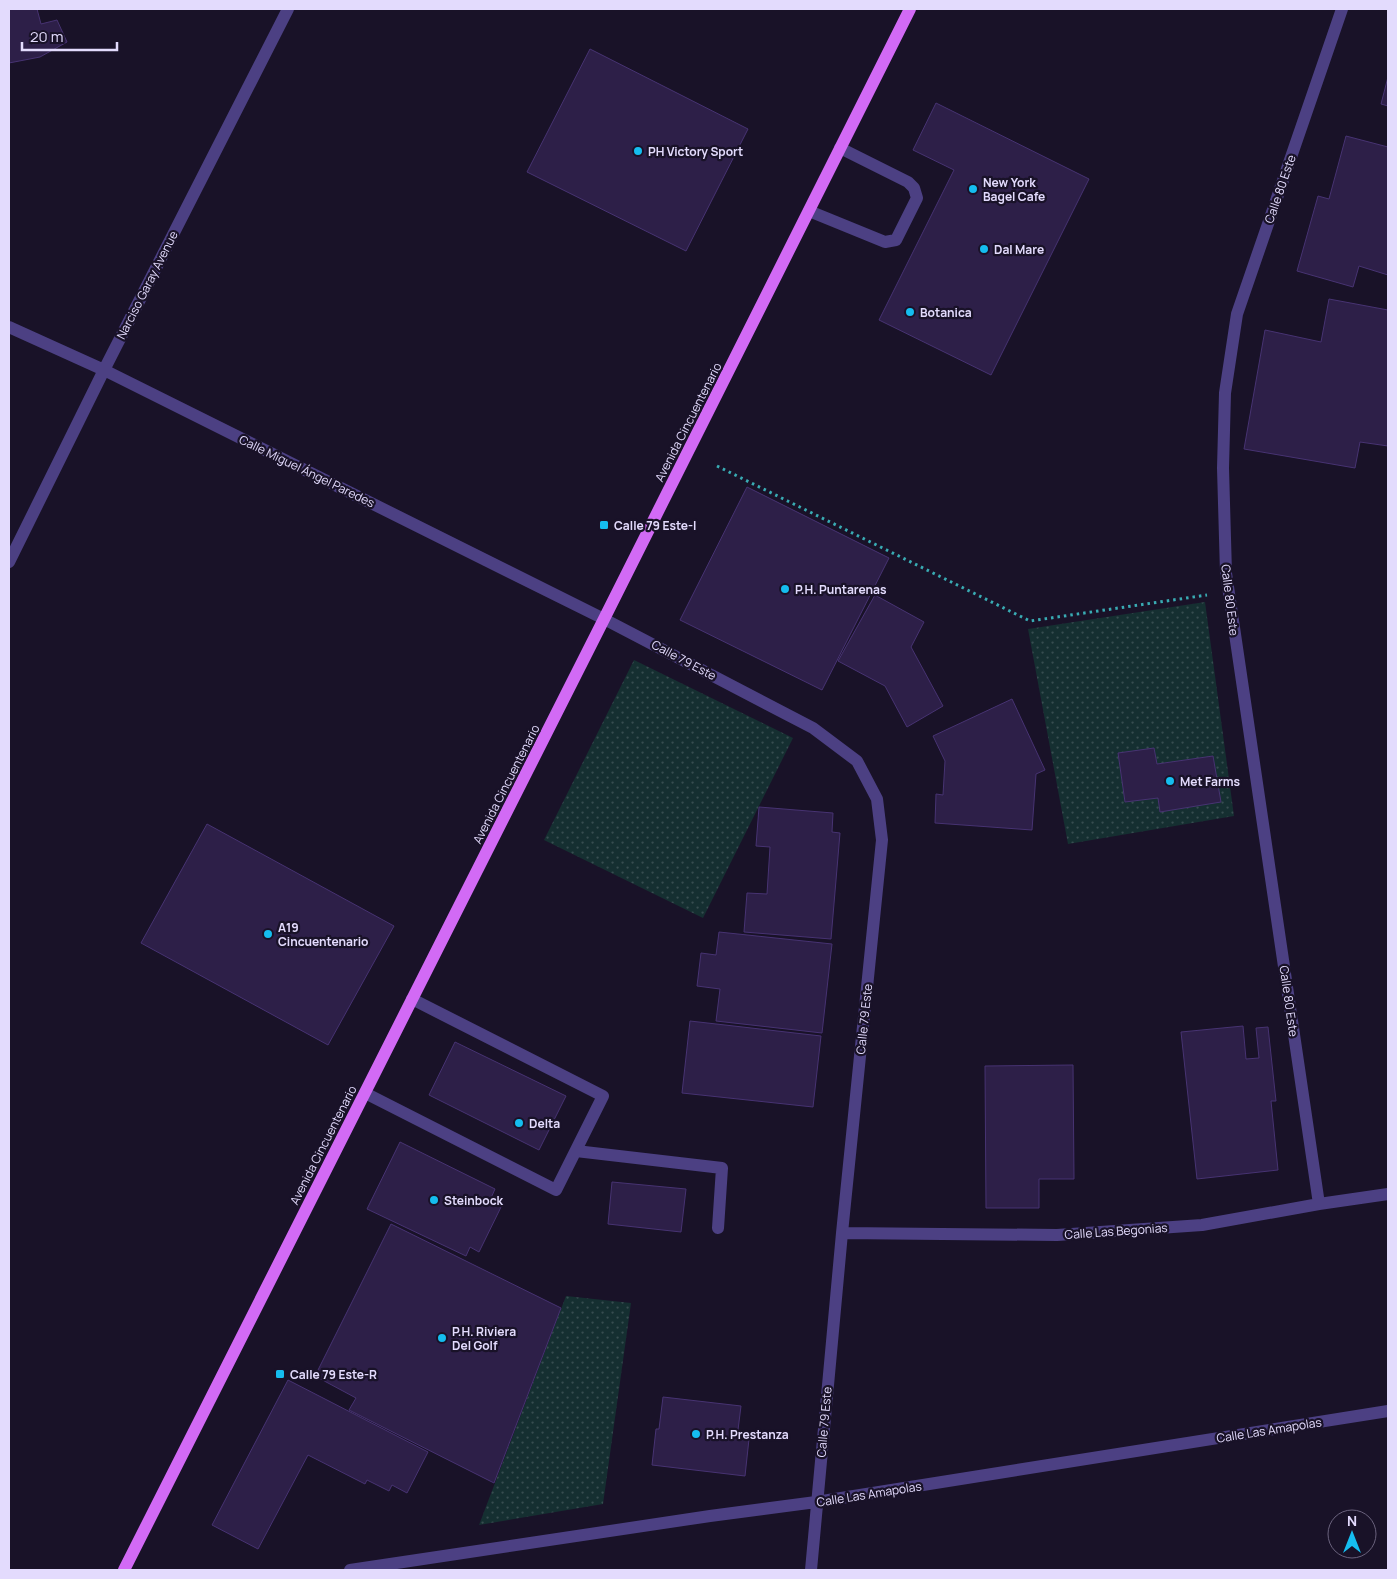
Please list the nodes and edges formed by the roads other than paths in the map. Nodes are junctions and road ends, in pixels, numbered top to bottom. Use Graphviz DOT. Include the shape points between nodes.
graph roads {
  1 [pos="288,9"];
  2 [pos="910,9"];
  3 [pos="1342,9"];
  4 [pos="840,148"];
  5 [pos="809,211"];
  6 [pos="9,327"];
  7 [pos="104,370"];
  8 [pos="9,562"];
  9 [pos="604,619"];
  10 [pos="412,1000"];
  11 [pos="365,1093"];
  12 [pos="576,1151"];
  13 [pos="1388,1194"];
  14 [pos="1319,1204"];
  15 [pos="718,1228"];
  16 [pos="842,1233"];
  17 [pos="1388,1411"];
  18 [pos="816,1502"];
  19 [pos="124,1570"];
  20 [pos="350,1570"];
  21 [pos="811,1570"];
  1 -- 7 [label="street, Narciso Garay Avenue"];
  2 -- 4 [label="main road, Avenida Cincuentenario"];
  3 -- 14 [label="street, Calle 80 Este" via="1237,314 1225,393 1223,468 1226,573"];
  4 -- 5 [label="main road, Avenida Cincuentenario"];
  4 -- 5 [label="street" via="914,188 916,198 896,240 885,242"];
  5 -- 9 [label="main road, Avenida Cincuentenario"];
  6 -- 7 [label="street, Calle Miguel Ángel Paredes"];
  7 -- 8 [label="street, Narciso Garay Avenue"];
  7 -- 9 [label="street, Calle Miguel Ángel Paredes"];
  9 -- 10 [label="main road, Avenida Cincuentenario"];
  9 -- 16 [label="street, Calle 79 Este" via="813,728 857,761 877,799 882,840"];
  10 -- 11 [label="main road, Avenida Cincuentenario"];
  10 -- 12 [label="street" via="603,1096"];
  11 -- 12 [label="street" via="556,1190"];
  11 -- 19 [label="main road, Avenida Cincuentenario"];
  12 -- 15 [label="street" via="722,1168"];
  13 -- 14 [label="street, Calle Las Begonias"];
  14 -- 16 [label="street, Calle Las Begonias" via="1202,1225 1057,1236"];
  16 -- 18 [label="street, Calle 79 Este"];
  17 -- 18 [label="street, Calle Las Amapolas"];
  18 -- 20 [label="street, Calle Las Amapolas"];
  18 -- 21 [label="street, Calle 79 Este"];
}
